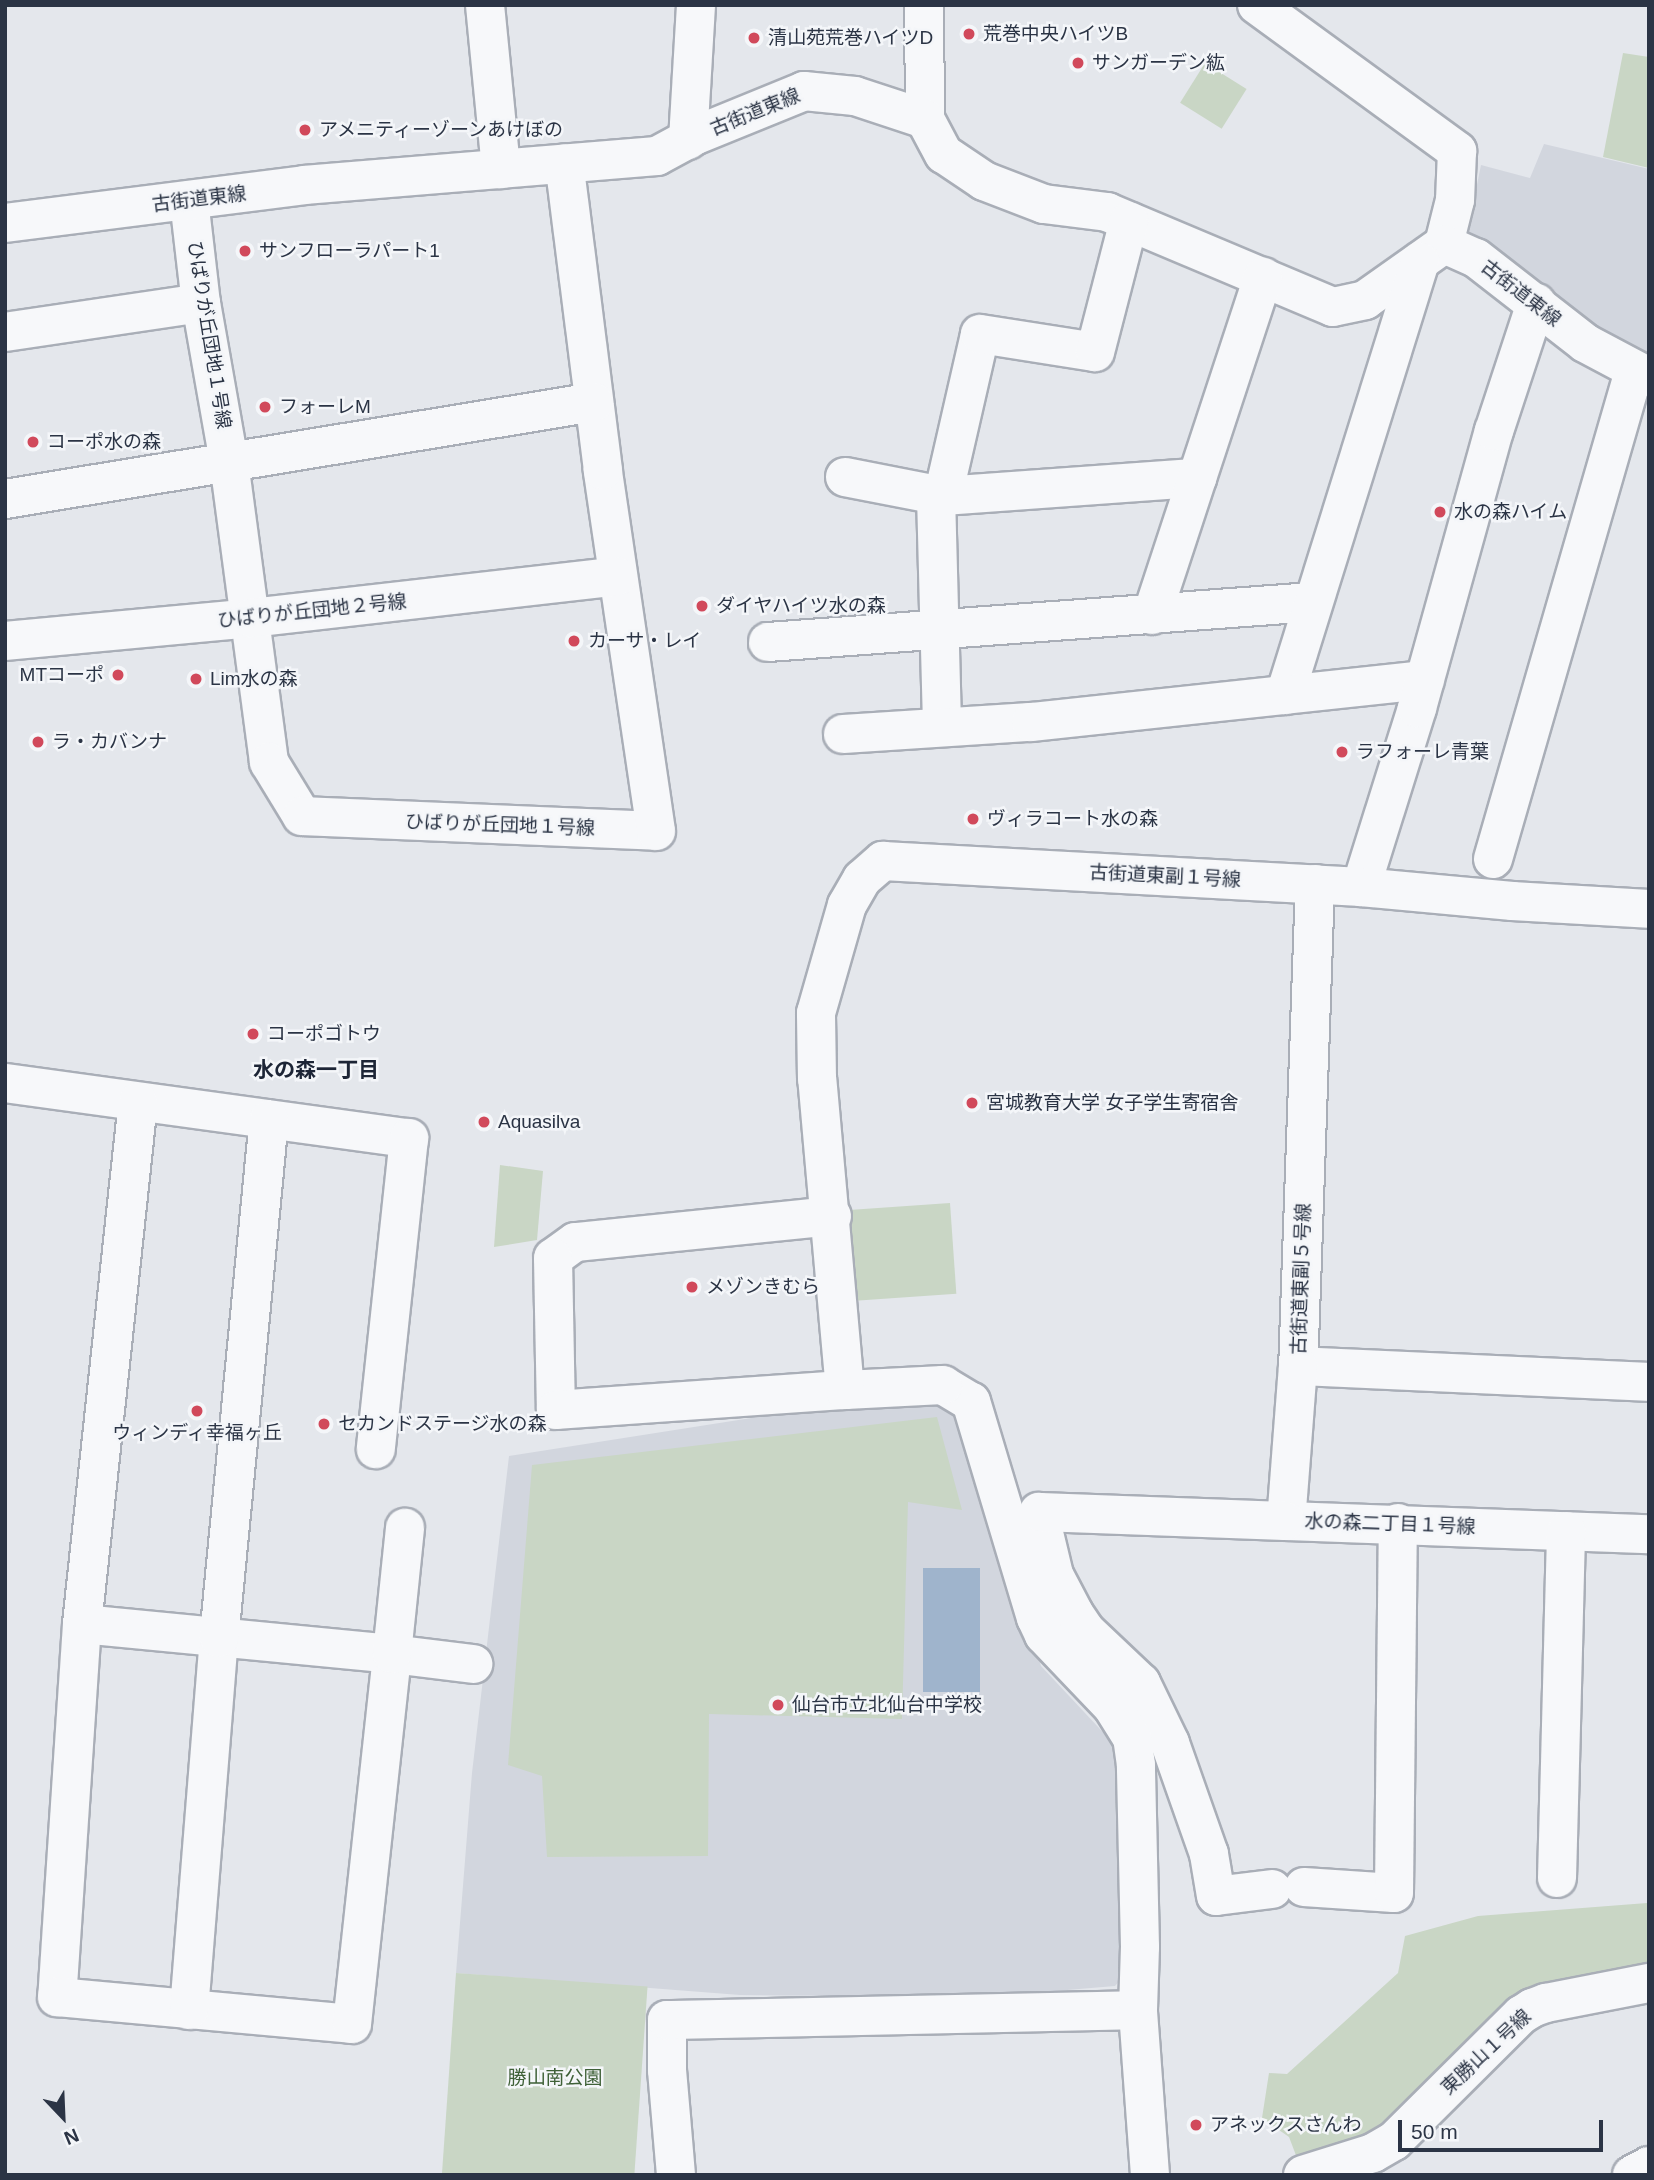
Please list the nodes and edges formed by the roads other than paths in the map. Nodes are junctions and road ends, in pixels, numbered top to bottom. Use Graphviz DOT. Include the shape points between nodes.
graph roads {
  1 [pos="485,5"];
  2 [pos="696,5"];
  3 [pos="924,5"];
  4 [pos="1257,5"];
  5 [pos="925,119"];
  6 [pos="688,139"];
  7 [pos="564,163"];
  8 [pos="501,169"];
  9 [pos="189,200"];
  10 [pos="1129,221"];
  11 [pos="5,223"];
  12 [pos="1432,253"];
  13 [pos="1263,277"];
  14 [pos="201,303"];
  15 [pos="1536,303"];
  16 [pos="5,332"];
  17 [pos="1641,374"];
  18 [pos="594,402"];
  19 [pos="229,462"];
  20 [pos="845,477"];
  21 [pos="1197,478"];
  22 [pos="940,496"];
  23 [pos="5,499"];
  24 [pos="618,576"];
  25 [pos="1313,602"];
  26 [pos="1152,615"];
  27 [pos="251,618"];
  28 [pos="939,630"];
  29 [pos="5,641"];
  30 [pos="768,642"];
  31 [pos="1424,680"];
  32 [pos="1285,695"];
  33 [pos="942,727"];
  34 [pos="843,734"];
  35 [pos="1493,859"];
  36 [pos="1315,884"];
  37 [pos="1361,887"];
  38 [pos="1649,909"];
  39 [pos="5,1083"];
  40 [pos="138,1102"];
  41 [pos="269,1119"];
  42 [pos="832,1216"];
  43 [pos="1298,1366"];
  44 [pos="1649,1382"];
  45 [pos="845,1390"];
  46 [pos="376,1449"];
  47 [pos="1286,1521"];
  48 [pos="1398,1523"];
  49 [pos="405,1528"];
  50 [pos="1566,1531"];
  51 [pos="1649,1534"];
  52 [pos="82,1624"];
  53 [pos="219,1638"];
  54 [pos="392,1654"];
  55 [pos="473,1664"];
  56 [pos="1557,1878"];
  57 [pos="1649,1983"];
  58 [pos="189,2010"];
  59 [pos="1138,2010"];
  60 [pos="1649,2166"];
  61 [pos="676,2175"];
  62 [pos="1150,2175"];
  63 [pos="1303,2175"];
  64 [pos="1632,2175"];
  1 -- 8 [label="street"];
  2 -- 6 [label="street"];
  3 -- 5 [label="street"];
  4 -- 12 [label="street" via="1457,151 1455,200"];
  5 -- 6 [label="street, 古街道東線" via="855,96 804,91"];
  5 -- 10 [label="street" via="944,154 984,181 1044,204 1107,212"];
  6 -- 7 [label="street, 古街道東線" via="657,156"];
  7 -- 8 [label="street, 古街道東線"];
  7 -- 18 [label="street, ひばりが丘団地１号線"];
  8 -- 9 [label="street, 古街道東線" via="304,185"];
  9 -- 11 [label="street, 古街道東線"];
  9 -- 14 [label="street, ひばりが丘団地１号線"];
  10 -- 13 [label="street"];
  10 -- 22 [label="street" via="1095,352 980,334"];
  12 -- 13 [label="street" via="1365,300 1333,307"];
  12 -- 15 [label="street, 古街道東線" via="1476,258"];
  12 -- 25 [label="street"];
  13 -- 21 [label="street"];
  14 -- 16 [label="street"];
  14 -- 19 [label="street, ひばりが丘団地１号線"];
  15 -- 17 [label="street, 古街道東線" via="1585,343"];
  15 -- 31 [label="street" via="1494,431"];
  17 -- 35 [label="street"];
  18 -- 19 [label="street"];
  18 -- 24 [label="street, ひばりが丘団地１号線"];
  19 -- 23 [label="street"];
  19 -- 27 [label="street, ひばりが丘団地１号線"];
  20 -- 22 [label="street"];
  21 -- 22 [label="street"];
  21 -- 26 [label="street"];
  22 -- 28 [label="street"];
  24 -- 27 [label="street, ひばりが丘団地２号線"];
  24 -- 27 [label="street, ひばりが丘団地１号線" via="656,831 302,816 270,762"];
  25 -- 26 [label="street"];
  25 -- 32 [label="street"];
  26 -- 28 [label="street"];
  27 -- 29 [label="street, ひばりが丘団地２号線"];
  28 -- 30 [label="street"];
  28 -- 33 [label="street"];
  31 -- 32 [label="street"];
  31 -- 37 [label="street"];
  32 -- 33 [label="street"];
  33 -- 34 [label="street"];
  36 -- 37 [label="street, 古街道東副１号線"];
  36 -- 42 [label="street, 古街道東副１号線" via="883,862 862,879 847,905 816,1013"];
  36 -- 43 [label="street, 古街道東副５号線"];
  37 -- 38 [label="street, 古街道東副１号線"];
  39 -- 40 [label="street"];
  40 -- 41 [label="street"];
  40 -- 52 [label="street"];
  41 -- 46 [label="street" via="409,1138"];
  41 -- 53 [label="street"];
  42 -- 45 [label="street"];
  42 -- 45 [label="street" via="575,1242 553,1258 556,1410"];
  43 -- 44 [label="street, 古街道東副５号線"];
  43 -- 47 [label="street, 水の森二丁目１号線"];
  45 -- 59 [label="street" via="943,1385 971,1402 1044,1635 1111,1705 1132,1738"];
  47 -- 48 [label="street, 水の森二丁目１号線"];
  47 -- 48 [label="street" via="1039,1512 1054,1575 1074,1613 1086,1631 1141,1683 1177,1757 1209,1854 1216,1896 1288,1888 1394,1893"];
  48 -- 50 [label="street, 水の森二丁目１号線"];
  49 -- 54 [label="street"];
  50 -- 51 [label="street, 水の森二丁目１号線"];
  50 -- 56 [label="street"];
  52 -- 53 [label="street"];
  52 -- 58 [label="street" via="57,1997"];
  53 -- 54 [label="street"];
  53 -- 58 [label="street"];
  54 -- 55 [label="street"];
  54 -- 58 [label="street" via="352,2024"];
  57 -- 63 [label="street, 東勝山１号線" via="1532,2008 1394,2141"];
  59 -- 61 [label="street" via="667,2020"];
  59 -- 62 [label="street"];
  60 -- 64 [label="street"];
}
